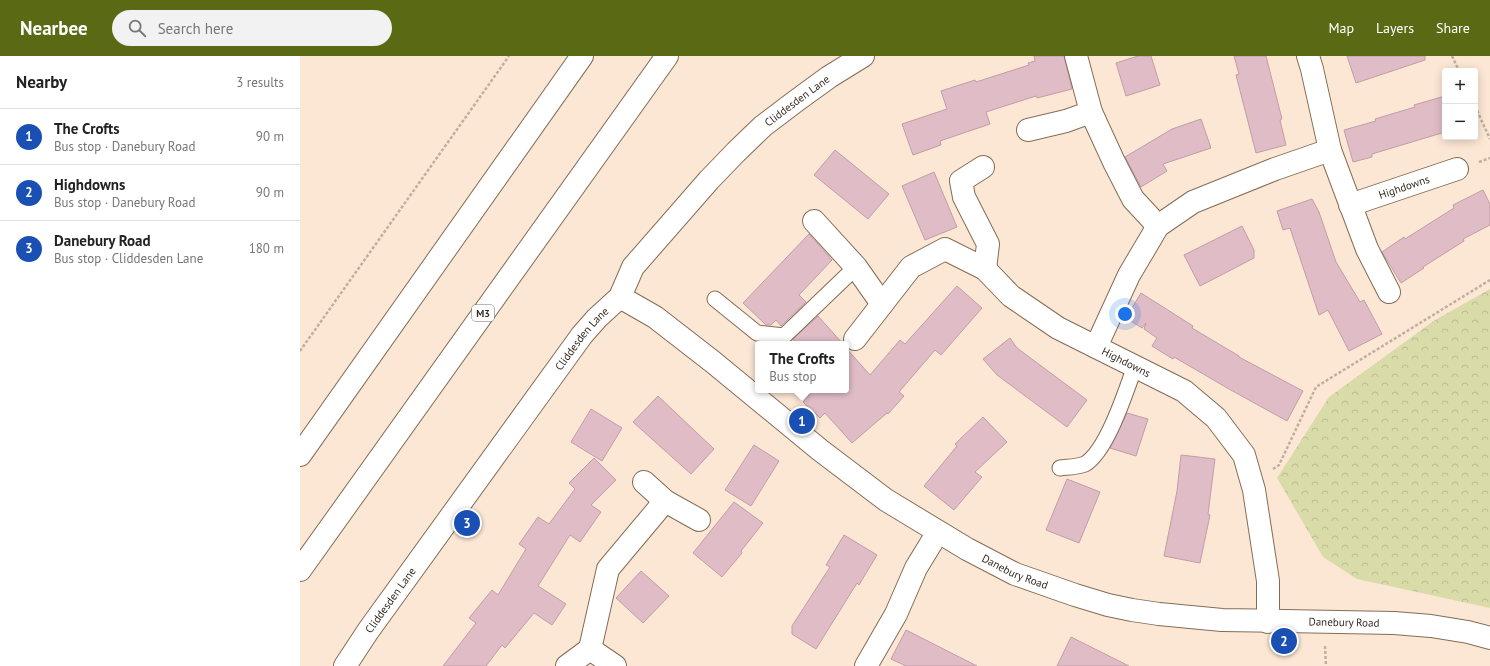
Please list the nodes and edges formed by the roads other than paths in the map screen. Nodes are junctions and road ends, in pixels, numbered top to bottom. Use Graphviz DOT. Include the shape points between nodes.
graph roads {
  1 [pos="582,56"];
  2 [pos="668,56"];
  3 [pos="863,56"];
  4 [pos="1076,56"];
  5 [pos="1308,56"];
  6 [pos="1091,112"];
  7 [pos="1028,130"];
  8 [pos="1330,150"];
  9 [pos="983,167"];
  10 [pos="1457,169"];
  11 [pos="1350,204"];
  12 [pos="814,221"];
  13 [pos="1158,226"];
  14 [pos="856,267"];
  15 [pos="985,269"];
  16 [pos="1389,292"];
  17 [pos="620,297"];
  18 [pos="715,299"];
  19 [pos="882,304"];
  20 [pos="855,339"];
  21 [pos="1096,347"];
  22 [pos="1135,366"];
  23 [pos="300,455"];
  24 [pos="1060,468"];
  25 [pos="644,482"];
  26 [pos="665,501"];
  27 [pos="699,520"];
  28 [pos="938,532"];
  29 [pos="300,570"];
  30 [pos="1268,622"];
  31 [pos="1490,638"];
  32 [pos="590,649"];
  33 [pos="344,666"];
  34 [pos="567,666"];
  35 [pos="615,666"];
  36 [pos="866,666"];
  1 -- 23 [label="main road"];
  2 -- 29 [label="main road, M3"];
  3 -- 17 [label="main road, Cliddesden Lane" via="796,101 763,126 736,152 633,267"];
  4 -- 6 [label="main road"];
  5 -- 8 [label="main road"];
  6 -- 7 [label="main road"];
  6 -- 13 [label="main road" via="1133,199"];
  8 -- 11 [label="main road"];
  8 -- 13 [label="main road, Highdowns" via="1193,202"];
  9 -- 15 [label="main road" via="962,181 964,196 988,244"];
  10 -- 11 [label="main road, Highdowns"];
  11 -- 16 [label="main road" via="1367,249"];
  12 -- 14 [label="main road"];
  13 -- 21 [label="main road, Highdowns" via="1129,275"];
  14 -- 18 [label="lane" via="784,336 757,333"];
  14 -- 19 [label="main road"];
  15 -- 19 [label="main road, Highdowns" via="945,249 911,267"];
  15 -- 21 [label="main road, Highdowns" via="1011,296 1058,328"];
  17 -- 28 [label="main road, Danebury Road" via="655,317 864,485"];
  17 -- 33 [label="main road, Cliddesden Lane" via="582,334"];
  19 -- 20 [label="main road, Highdowns"];
  21 -- 22 [label="main road, Highdowns"];
  22 -- 24 [label="lane" via="1123,399 1093,458 1083,465"];
  22 -- 30 [label="main road, Highdowns" via="1184,391 1216,418 1244,455 1254,490 1268,580"];
  25 -- 26 [label="main road"];
  26 -- 27 [label="main road"];
  26 -- 32 [label="main road" via="608,569"];
  28 -- 30 [label="main road, Danebury Road" via="1015,574 1108,605 1183,617"];
  28 -- 36 [label="main road" via="916,568 896,614"];
  30 -- 31 [label="main road, Danebury Road" via="1394,623 1431,626"];
  32 -- 34 [label="main road"];
  32 -- 35 [label="main road"];
}
